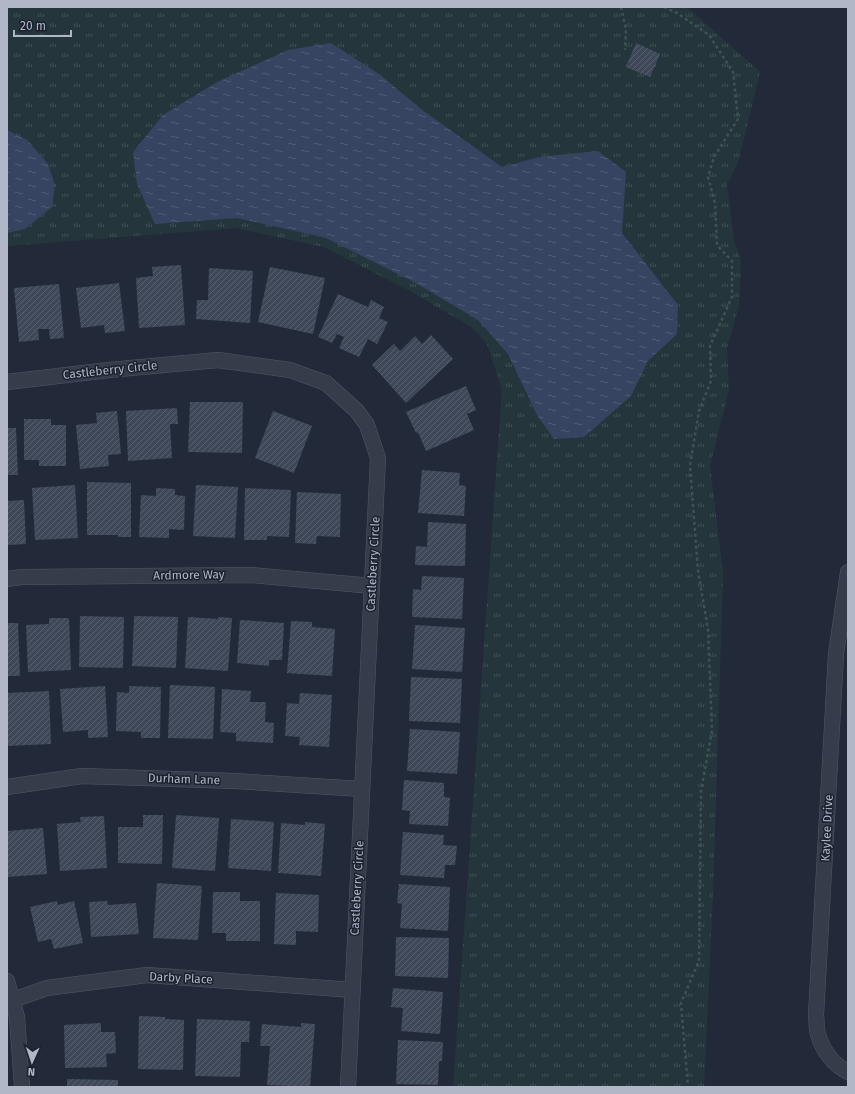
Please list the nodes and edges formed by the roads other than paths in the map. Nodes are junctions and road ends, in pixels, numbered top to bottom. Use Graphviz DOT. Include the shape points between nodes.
graph roads {
  1 [pos="7,382"];
  2 [pos="848,572"];
  3 [pos="7,579"];
  4 [pos="372,586"];
  5 [pos="841,681"];
  6 [pos="7,787"];
  7 [pos="362,789"];
  8 [pos="7,981"];
  9 [pos="353,990"];
  10 [pos="13,1000"];
  11 [pos="14,1062"];
  12 [pos="848,1072"];
  13 [pos="22,1087"];
  14 [pos="348,1087"];
  1 -- 4 [label="street, Castleberry Circle" via="218,360 290,370 326,383 357,411 368,425 378,458"];
  2 -- 5 [label="street, Kaylee Drive" via="836,654"];
  3 -- 4 [label="street, Ardmore Way" via="252,575"];
  4 -- 7 [label="street, Castleberry Circle"];
  5 -- 12 [label="street, Kaylee Drive" via="816,1015 817,1033 823,1047 832,1060"];
  6 -- 7 [label="street, Durham Lane" via="82,776 235,781"];
  7 -- 9 [label="street, Castleberry Circle"];
  8 -- 10 [label="street"];
  9 -- 10 [label="street, Darby Place" via="147,976 48,988"];
  9 -- 14 [label="street, Castleberry Circle"];
  10 -- 11 [label="street" via="17,1017"];
  11 -- 13 [label="street"];
}
